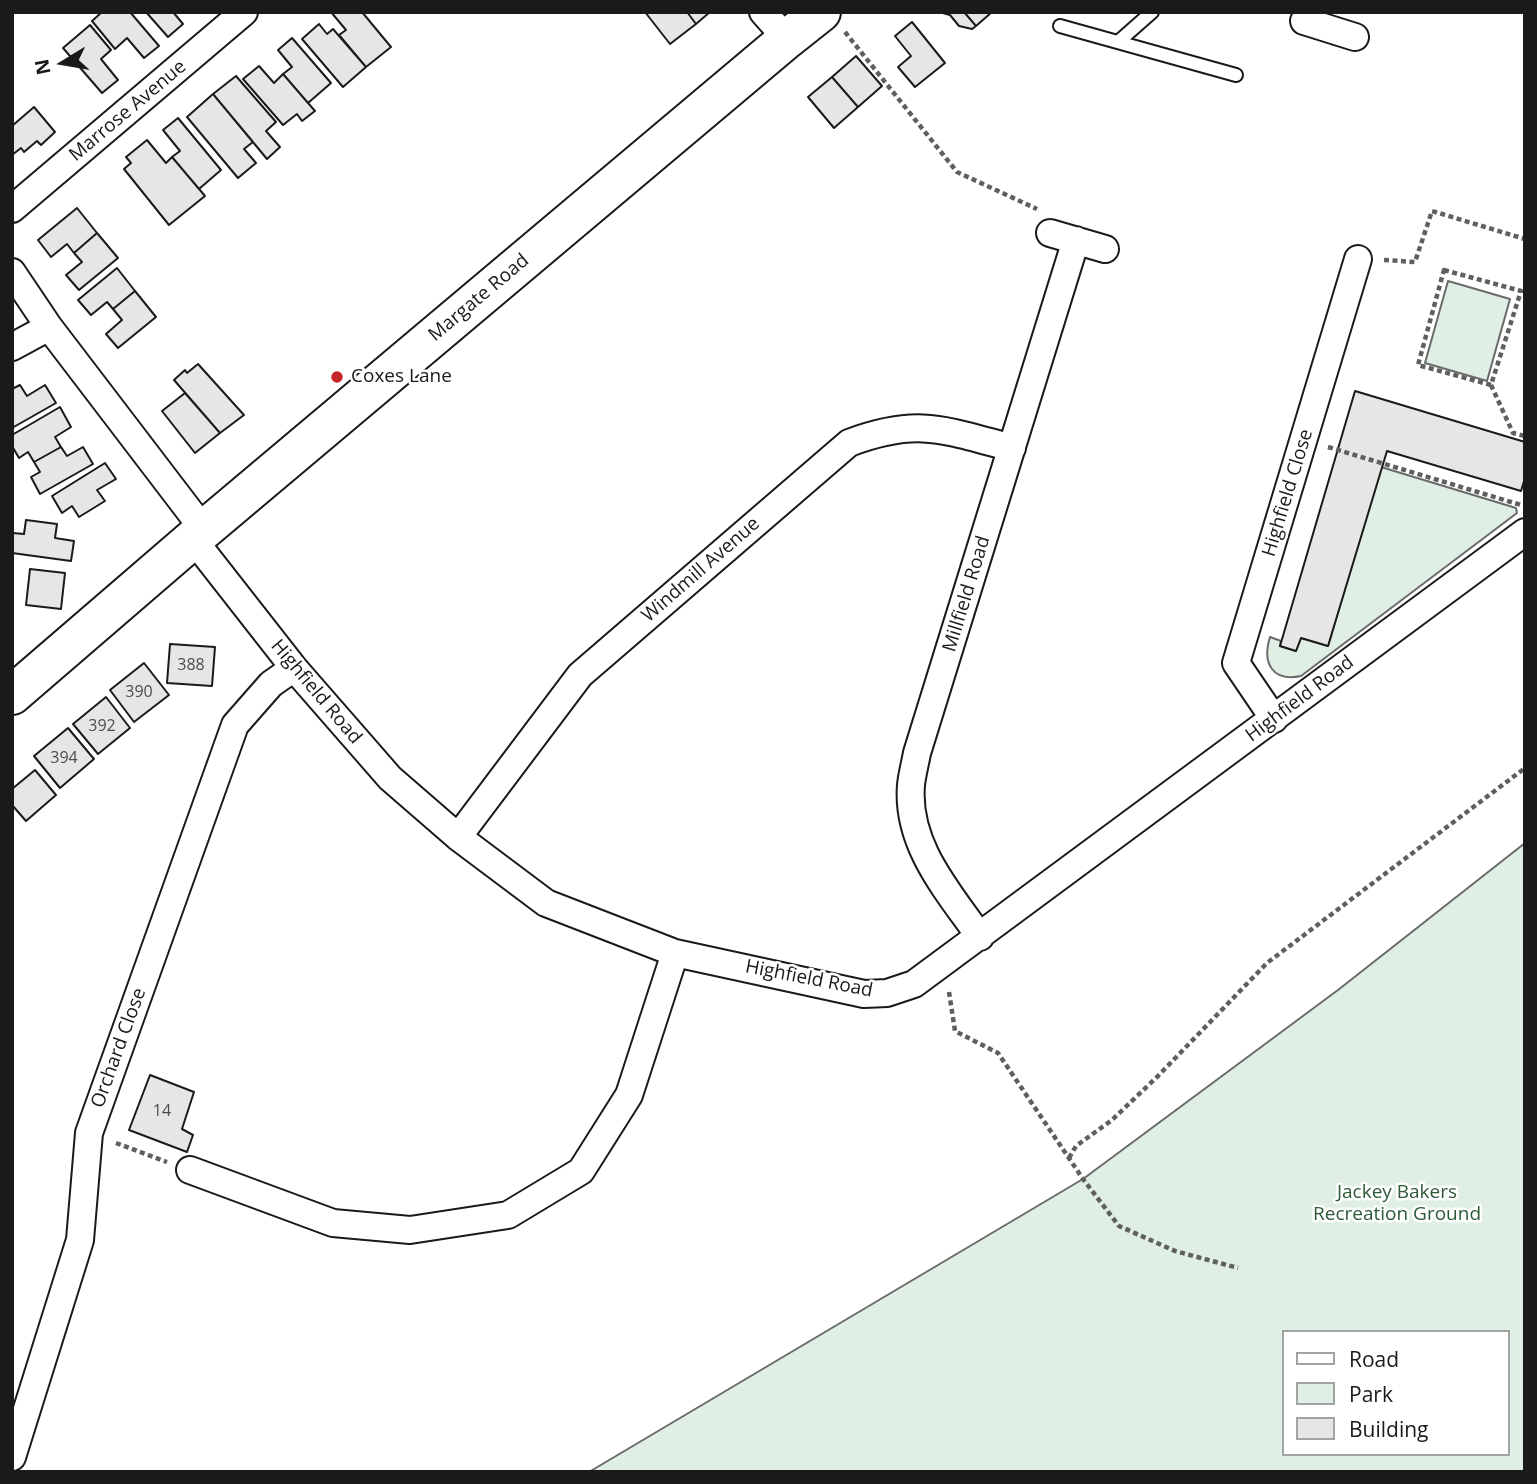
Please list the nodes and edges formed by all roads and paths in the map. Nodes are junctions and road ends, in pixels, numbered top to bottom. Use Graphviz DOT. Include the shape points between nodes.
graph roads {
  1 [pos="244,12"];
  2 [pos="1152,12"];
  3 [pos="829,18"];
  4 [pos="1322,21"];
  5 [pos="775,25"];
  6 [pos="1060,26"];
  7 [pos="1356,37"];
  8 [pos="1118,42"];
  9 [pos="1236,75"];
  10 [pos="12,209"];
  11 [pos="1050,233"];
  12 [pos="1525,239"];
  13 [pos="1076,240"];
  14 [pos="1105,249"];
  15 [pos="1358,259"];
  16 [pos="12,272"];
  17 [pos="49,327"];
  18 [pos="12,347"];
  19 [pos="1491,384"];
  20 [pos="1525,436"];
  21 [pos="1304,439"];
  22 [pos="1012,448"];
  23 [pos="1525,507"];
  24 [pos="1525,532"];
  25 [pos="199,534"];
  26 [pos="294,668"];
  27 [pos="12,695"];
  28 [pos="1274,719"];
  29 [pos="1525,768"];
  30 [pos="458,837"];
  31 [pos="980,937"];
  32 [pos="675,953"];
  33 [pos="944,962"];
  34 [pos="89,1133"];
  35 [pos="1069,1157"];
  36 [pos="190,1170"];
  37 [pos="1238,1268"];
  38 [pos="12,1457"];
  1 -- 10 [label="street, Marrose Avenue"];
  2 -- 8 [label="lane"];
  3 -- 5 [label="main road, Margate Road"];
  3 -- 11 [label="path" via="957,172 1048,214"];
  4 -- 7 [label="street"];
  5 -- 25 [label="main road, Margate Road"];
  6 -- 8 [label="lane"];
  8 -- 9 [label="lane"];
  11 -- 13 [label="street"];
  12 -- 15 [label="path" via="1432,211 1415,262"];
  13 -- 14 [label="street"];
  13 -- 22 [label="street, Millfield Road"];
  15 -- 21 [label="street, Highfield Close"];
  16 -- 17 [label="street"];
  17 -- 18 [label="street"];
  17 -- 25 [label="street"];
  19 -- 19 [label="path" via="1521,291 1444,270 1418,365"];
  19 -- 20 [label="path" via="1513,433"];
  21 -- 23 [label="path"];
  21 -- 28 [label="street, Highfield Close" via="1237,663"];
  22 -- 30 [label="street, Windmill Avenue" via="937,428 909,427 849,443 580,675"];
  22 -- 31 [label="street, Millfield Road" via="911,785 911,811 925,858"];
  24 -- 28 [label="street, Highfield Road"];
  25 -- 26 [label="street, Highfield Road"];
  25 -- 27 [label="main road, Margate Road"];
  26 -- 30 [label="street, Highfield Road" via="390,778"];
  26 -- 34 [label="street, Orchard Close" via="271,684 235,725"];
  28 -- 31 [label="street, Highfield Road"];
  29 -- 35 [label="path" via="1267,963 1158,1076"];
  30 -- 32 [label="street, Highfield Road" via="546,903"];
  31 -- 33 [label="street, Highfield Road"];
  32 -- 33 [label="street, Highfield Road" via="864,994 887,993 914,984"];
  32 -- 36 [label="street" via="629,1096 581,1171 508,1215 410,1230 333,1223"];
  33 -- 35 [label="path" via="955,1031 998,1053"];
  34 -- 36 [label="path"];
  34 -- 38 [label="street, Orchard Close" via="80,1240"];
  35 -- 37 [label="path" via="1119,1226 1175,1251"];
}
